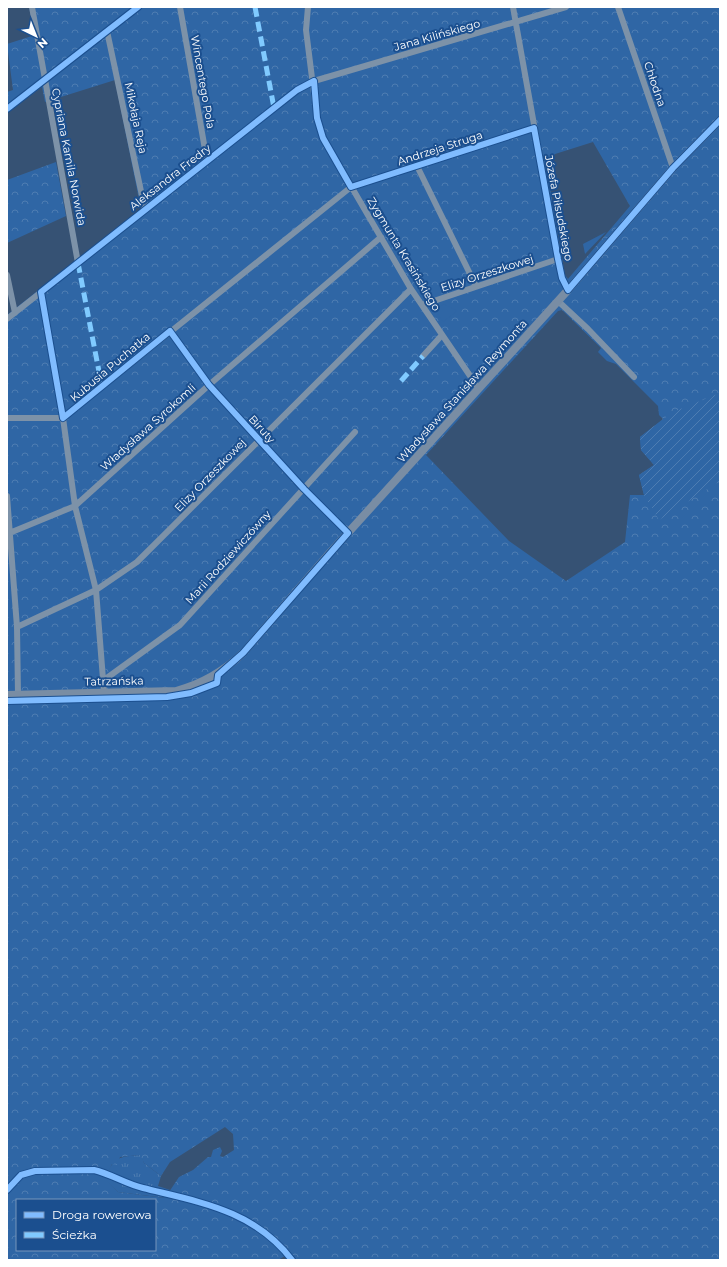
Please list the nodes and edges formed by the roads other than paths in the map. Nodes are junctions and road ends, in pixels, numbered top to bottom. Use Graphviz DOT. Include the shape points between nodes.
graph roads {
  1 [pos="32,7"];
  2 [pos="138,7"];
  3 [pos="180,7"];
  4 [pos="308,7"];
  5 [pos="513,7"];
  6 [pos="566,7"];
  7 [pos="618,7"];
  8 [pos="516,22"];
  9 [pos="108,31"];
  10 [pos="44,81"];
  11 [pos="314,81"];
  12 [pos="7,109"];
  13 [pos="720,120"];
  14 [pos="534,128"];
  15 [pos="207,161"];
  16 [pos="417,166"];
  17 [pos="673,168"];
  18 [pos="351,187"];
  19 [pos="145,210"];
  20 [pos="381,237"];
  21 [pos="558,260"];
  22 [pos="78,263"];
  23 [pos="7,275"];
  24 [pos="476,286"];
  25 [pos="411,289"];
  26 [pos="568,290"];
  27 [pos="41,292"];
  28 [pos="558,301"];
  29 [pos="422,305"];
  30 [pos="15,313"];
  31 [pos="7,319"];
  32 [pos="170,331"];
  33 [pos="442,335"];
  34 [pos="423,356"];
  35 [pos="634,377"];
  36 [pos="209,385"];
  37 [pos="479,389"];
  38 [pos="7,418"];
  39 [pos="63,418"];
  40 [pos="355,432"];
  41 [pos="258,440"];
  42 [pos="304,489"];
  43 [pos="7,496"];
  44 [pos="75,506"];
  45 [pos="9,533"];
  46 [pos="348,533"];
  47 [pos="96,590"];
  48 [pos="17,627"];
  49 [pos="218,674"];
  50 [pos="104,680"];
  51 [pos="104,692"];
  52 [pos="7,695"];
  53 [pos="18,695"];
  1 -- 10 [label="street, Cypriana Kamila Norwida"];
  2 -- 9 [label="street"];
  3 -- 15 [label="street, Wincentego Pola"];
  4 -- 11 [label="street, Zygmunta Krasińskiego" via="306,30"];
  5 -- 8 [label="street, Józefa Piłsudskiego"];
  6 -- 8 [label="street, Jana Kilińskiego"];
  7 -- 17 [label="street, Chłodna"];
  8 -- 11 [label="street, Jana Kilińskiego"];
  8 -- 14 [label="street, Józefa Piłsudskiego"];
  9 -- 10 [label="street"];
  9 -- 19 [label="street, Mikołaja Reja"];
  10 -- 12 [label="street"];
  10 -- 22 [label="street, Cypriana Kamila Norwida"];
  11 -- 15 [label="street, Aleksandra Fredry" via="297,90"];
  11 -- 18 [label="street, Zygmunta Krasińskiego" via="317,118 323,138"];
  13 -- 17 [label="street, Władysława Stanisława Reymonta"];
  14 -- 16 [label="street, Andrzeja Struga"];
  14 -- 21 [label="street, Józefa Piłsudskiego"];
  15 -- 19 [label="street, Aleksandra Fredry"];
  16 -- 18 [label="street, Andrzeja Struga"];
  16 -- 24 [label="street"];
  17 -- 26 [label="street, Władysława Stanisława Reymonta"];
  18 -- 20 [label="street, Zygmunta Krasińskiego"];
  18 -- 32 [label="street, Kubusia Puchatka"];
  19 -- 22 [label="street, Aleksandra Fredry"];
  20 -- 25 [label="street, Zygmunta Krasińskiego"];
  20 -- 36 [label="street, Władysława Syrokomli"];
  21 -- 24 [label="street, Elizy Orzeszkowej"];
  21 -- 26 [label="street, Józefa Piłsudskiego"];
  22 -- 27 [label="street, Aleksandra Fredry"];
  23 -- 30 [label="street"];
  24 -- 29 [label="street, Elizy Orzeszkowej"];
  25 -- 29 [label="street, Zygmunta Krasińskiego"];
  25 -- 41 [label="street, Elizy Orzeszkowej"];
  26 -- 28 [label="street, Władysława Stanisława Reymonta"];
  27 -- 30 [label="street, Aleksandra Fredry"];
  27 -- 39 [label="street"];
  28 -- 35 [label="street"];
  28 -- 37 [label="street, Władysława Stanisława Reymonta"];
  29 -- 33 [label="street, Zygmunta Krasińskiego"];
  30 -- 31 [label="street, Aleksandra Fredry"];
  32 -- 36 [label="street, Biruty"];
  32 -- 39 [label="street, Kubusia Puchatka"];
  33 -- 34 [label="street"];
  33 -- 37 [label="street, Zygmunta Krasińskiego"];
  36 -- 41 [label="street, Biruty"];
  36 -- 44 [label="street, Władysława Syrokomli"];
  37 -- 46 [label="street, Władysława Stanisława Reymonta"];
  38 -- 39 [label="street"];
  39 -- 44 [label="street"];
  40 -- 42 [label="street, Marii Rodziewiczówny"];
  41 -- 42 [label="street, Biruty"];
  41 -- 47 [label="street, Elizy Orzeszkowej" via="169,532 142,557"];
  42 -- 46 [label="street, Biruty"];
  42 -- 50 [label="street, Marii Rodziewiczówny" via="180,625"];
  43 -- 45 [label="street"];
  44 -- 45 [label="street, Władysława Syrokomli"];
  44 -- 47 [label="street"];
  45 -- 48 [label="street"];
  46 -- 49 [label="street, Władysława Stanisława Reymonta" via="243,653"];
  47 -- 48 [label="street, Elizy Orzeszkowej"];
  47 -- 50 [label="street"];
  48 -- 53 [label="street"];
  49 -- 51 [label="street, Tatrzańska" via="176,691"];
  50 -- 51 [label="street"];
  51 -- 53 [label="street, Tatrzańska"];
  52 -- 53 [label="street, Tatrzańska"];
}
